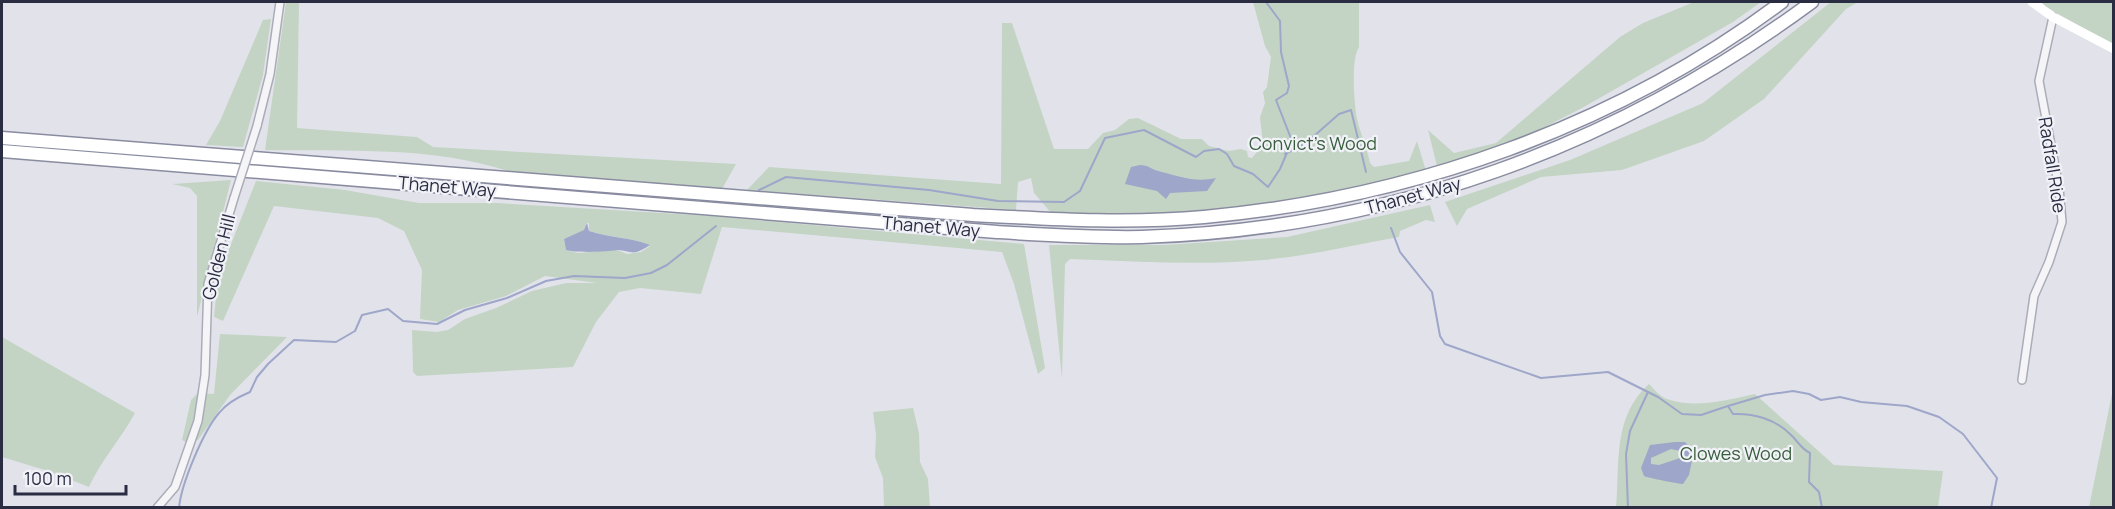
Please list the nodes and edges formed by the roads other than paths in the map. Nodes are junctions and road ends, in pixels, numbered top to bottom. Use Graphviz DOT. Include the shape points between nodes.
graph roads {
  1 [pos="280,2"];
  2 [pos="1782,2"];
  3 [pos="1812,2"];
  4 [pos="2032,2"];
  5 [pos="2053,17"];
  6 [pos="2114,49"];
  7 [pos="2,138"];
  8 [pos="2,151"];
  9 [pos="2022,380"];
  10 [pos="157,507"];
  1 -- 10 [label="street, Golden Hill, bridge" via="270,74 257,126 208,284 205,375 198,421 175,487"];
  2 -- 7 [label="highway, Thanet Way" via="1671,75 1611,107 1516,147 1385,188 1278,208 1202,217 1063,220 973,215"];
  3 -- 8 [label="highway, Thanet Way" via="1734,57 1645,108 1572,143 1488,176 1378,207 1201,234 1082,238"];
  4 -- 5 [label="street"];
  5 -- 6 [label="street"];
  5 -- 9 [label="street, Radfall Ride" via="2039,81 2062,222 2034,296"];
}
